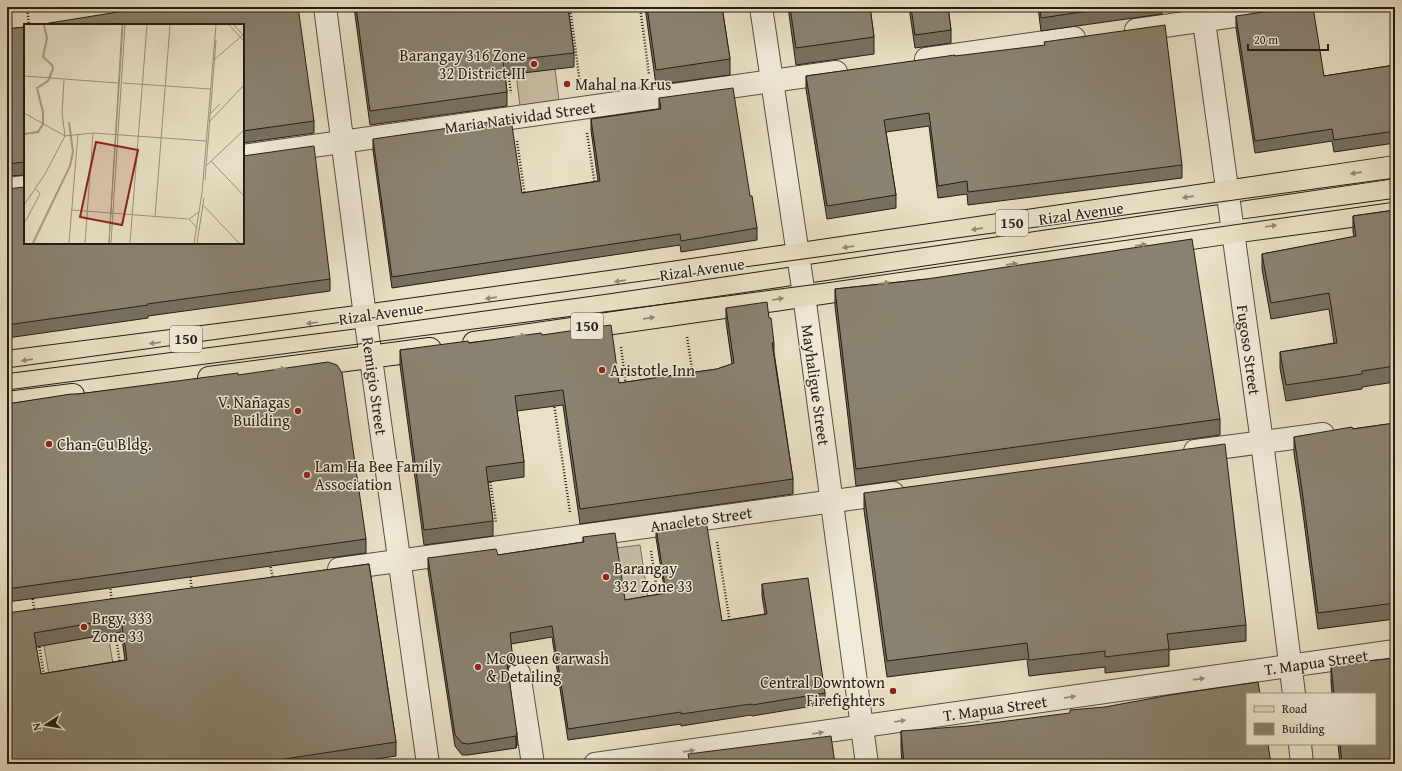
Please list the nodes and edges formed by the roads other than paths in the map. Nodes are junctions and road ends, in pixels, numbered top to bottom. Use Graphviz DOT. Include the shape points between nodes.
graph roads {
  1 [pos="325,7"];
  2 [pos="761,7"];
  3 [pos="1297,7"];
  4 [pos="1202,14"];
  5 [pos="1117,32"];
  6 [pos="1094,36"];
  7 [pos="905,62"];
  8 [pos="858,69"];
  9 [pos="772,81"];
  10 [pos="343,142"];
  11 [pos="244,156"];
  12 [pos="1395,167"];
  13 [pos="24,187"];
  14 [pos="7,189"];
  15 [pos="1227,192"];
  16 [pos="1395,210"];
  17 [pos="1232,232"];
  18 [pos="797,255"];
  19 [pos="804,295"];
  20 [pos="365,316"];
  21 [pos="371,357"];
  22 [pos="7,362"];
  23 [pos="191,380"];
  24 [pos="90,393"];
  25 [pos="7,403"];
  26 [pos="1340,431"];
  27 [pos="1262,442"];
  28 [pos="1176,454"];
  29 [pos="909,491"];
  30 [pos="831,501"];
  31 [pos="399,561"];
  32 [pos="320,572"];
  33 [pos="1395,651"];
  34 [pos="1290,666"];
  35 [pos="519,673"];
  36 [pos="1294,693"];
  37 [pos="862,727"];
  38 [pos="1300,745"];
  39 [pos="428,764"];
  40 [pos="533,764"];
  41 [pos="595,764"];
  42 [pos="867,764"];
  43 [pos="1302,764"];
  1 -- 10 [label="street, Remigio Street"];
  2 -- 9 [label="street, Mayhaligue Street"];
  3 -- 4 [label="street"];
  4 -- 5 [label="street"];
  4 -- 15 [label="street, Fugoso Street"];
  6 -- 7 [label="street"];
  8 -- 9 [label="street, Maria Natividad Street"];
  9 -- 10 [label="street, Maria Natividad Street"];
  9 -- 18 [label="street, Mayhaligue Street"];
  10 -- 11 [label="street, Maria Natividad Street"];
  10 -- 20 [label="street, Remigio Street"];
  12 -- 15 [label="main road, Rizal Avenue / 150, one-way"];
  13 -- 14 [label="street"];
  15 -- 17 [label="street, Fugoso Street"];
  15 -- 18 [label="main road, Rizal Avenue / 150, one-way"];
  17 -- 16 [label="main road, 150, one-way"];
  19 -- 17 [label="main road, 150, one-way"];
  17 -- 27 [label="street, Fugoso Street"];
  18 -- 19 [label="street, Mayhaligue Street"];
  18 -- 20 [label="main road, Rizal Avenue / 150, one-way"];
  21 -- 19 [label="main road, 150, one-way"];
  19 -- 30 [label="street, Mayhaligue Street"];
  20 -- 21 [label="street, Remigio Street"];
  20 -- 22 [label="main road, Rizal Avenue / 150, one-way"];
  23 -- 21 [label="main road, 150, one-way"];
  21 -- 31 [label="street, Remigio Street"];
  24 -- 25 [label="main road"];
  26 -- 27 [label="street"];
  27 -- 28 [label="street"];
  27 -- 34 [label="street, Fugoso Street"];
  29 -- 30 [label="street, Anacleto Street"];
  30 -- 31 [label="street, Anacleto Street"];
  30 -- 37 [label="street, Mayhaligue Street"];
  31 -- 32 [label="street, Anacleto Street"];
  31 -- 39 [label="street, Remigio Street"];
  33 -- 34 [label="street, T. Mapua Street"];
  34 -- 36 [label="street, Fugoso Street"];
  37 -- 34 [label="street, T. Mapua Street, one-way"];
  35 -- 40 [label="street"];
  41 -- 37 [label="street, T. Mapua Street, one-way"];
  37 -- 42 [label="street, Mayhaligue Street"];
  38 -- 43 [label="street"];
}
